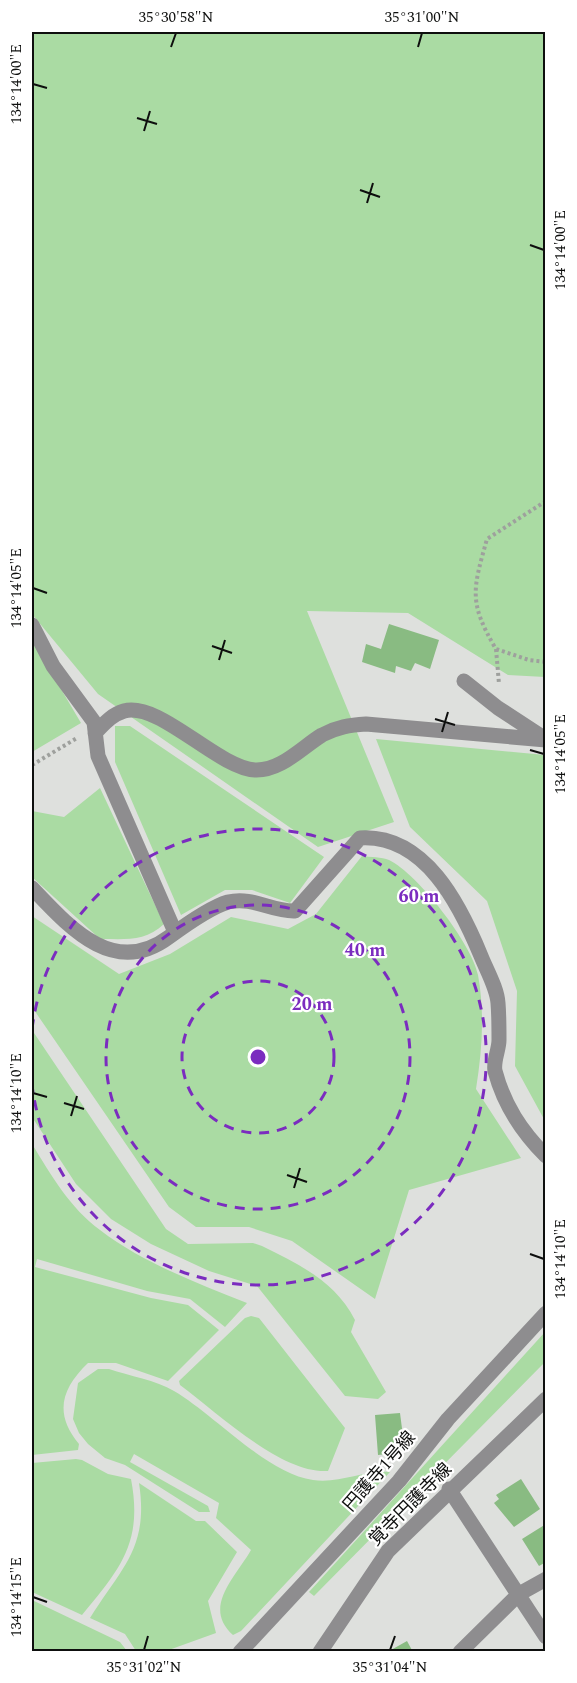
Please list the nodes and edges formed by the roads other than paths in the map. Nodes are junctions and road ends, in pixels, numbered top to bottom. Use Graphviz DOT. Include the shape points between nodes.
graph roads {
  1 [pos="32,625"];
  2 [pos="464,681"];
  3 [pos="95,731"];
  4 [pos="546,739"];
  5 [pos="32,888"];
  6 [pos="175,932"];
  7 [pos="546,1156"];
  8 [pos="546,1313"];
  9 [pos="546,1399"];
  10 [pos="449,1489"];
  11 [pos="546,1579"];
  12 [pos="519,1594"];
  13 [pos="546,1637"];
  14 [pos="240,1652"];
  15 [pos="320,1652"];
  16 [pos="460,1652"];
  1 -- 3 [label="street" via="53,666 94,722"];
  2 -- 4 [label="street"];
  3 -- 4 [label="street" via="126,710 140,712 170,725 238,766 254,770 274,768 324,734 344,726 366,724"];
  3 -- 6 [label="street" via="98,756"];
  5 -- 6 [label="street" via="98,947 121,954 149,951"];
  6 -- 7 [label="street" via="227,902 246,899 285,911 296,910 360,838 377,837 394,843 426,863 470,929 498,1001 499,1041 494,1068 507,1109"];
  8 -- 14 [label="street, 円護寺1号線" via="448,1419 399,1481"];
  9 -- 10 [label="street, 覚寺円護寺線" via="489,1456"];
  10 -- 12 [label="street"];
  10 -- 15 [label="street, 覚寺円護寺線" via="388,1551"];
  11 -- 12 [label="street"];
  12 -- 13 [label="street"];
  12 -- 16 [label="street"];
}
